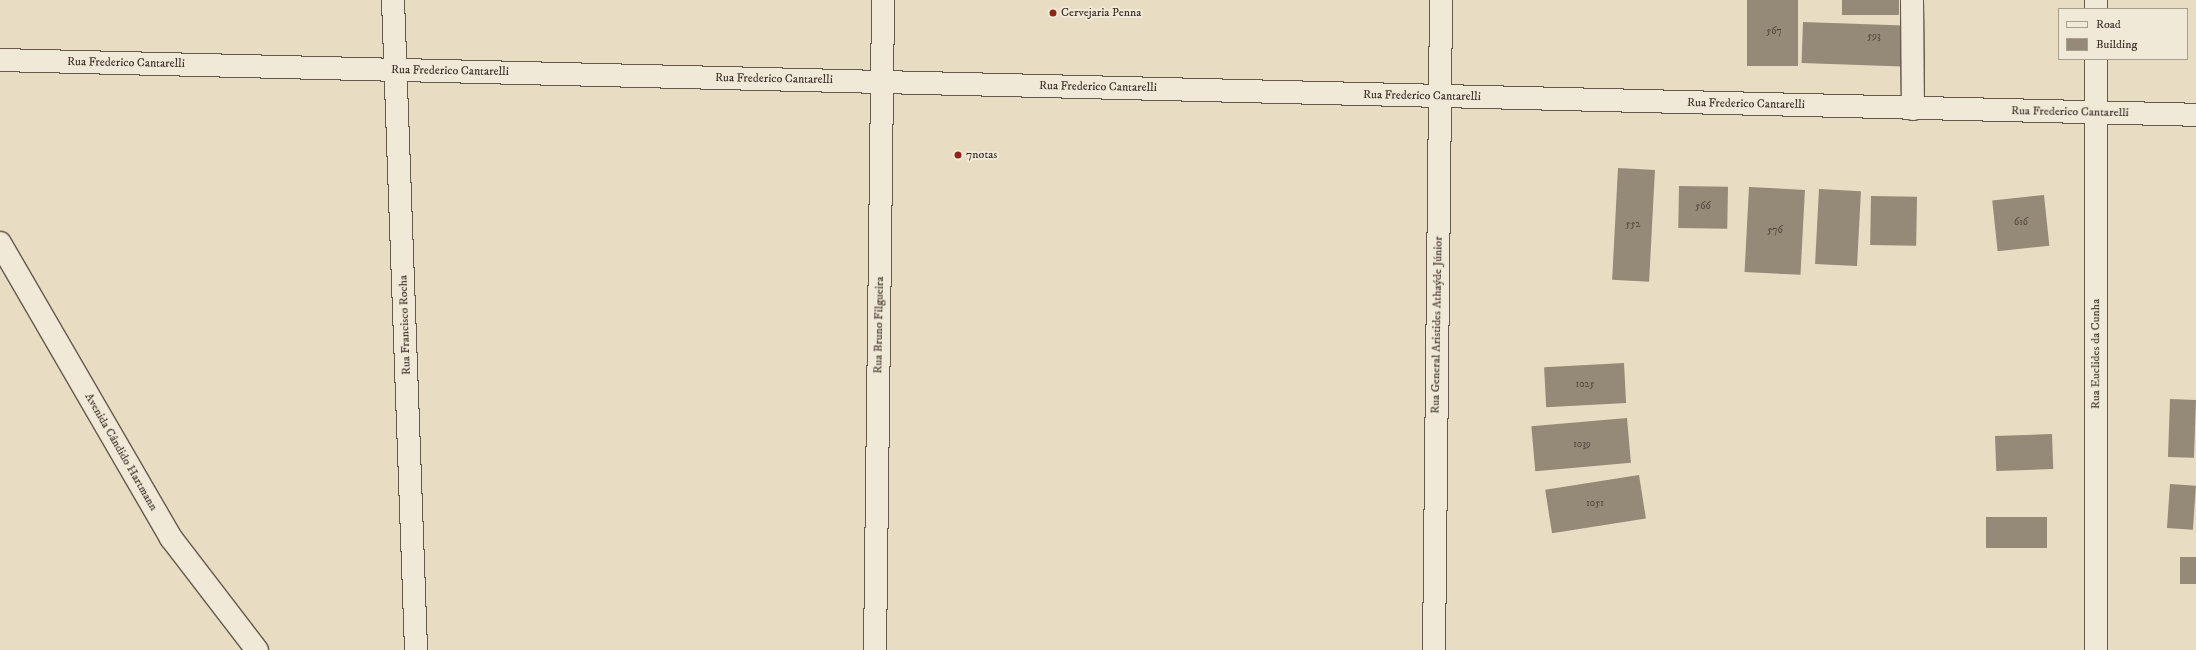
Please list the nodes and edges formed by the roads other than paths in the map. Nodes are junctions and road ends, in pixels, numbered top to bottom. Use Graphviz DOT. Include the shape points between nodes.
graph roads {
  1 [pos="393,0"];
  2 [pos="884,0"];
  3 [pos="1441,0"];
  4 [pos="1912,0"];
  5 [pos="0,60"];
  6 [pos="2096,60"];
  7 [pos="396,70"];
  8 [pos="882,82"];
  9 [pos="1440,96"];
  10 [pos="1913,108"];
  11 [pos="2096,113"];
  12 [pos="2196,115"];
  13 [pos="0,243"];
  14 [pos="257,650"];
  15 [pos="416,650"];
  16 [pos="875,650"];
  17 [pos="1434,650"];
  18 [pos="2096,650"];
  1 -- 7 [label="street, Rua Francisco Rocha"];
  2 -- 8 [label="street, Rua Bruno Filgueira"];
  3 -- 9 [label="street, Rua General Aristides Athaýde Júnior"];
  4 -- 10 [label="street"];
  5 -- 7 [label="street, Rua Frederico Cantarelli"];
  6 -- 11 [label="street, Rua Euclides da Cunha"];
  7 -- 8 [label="street, Rua Frederico Cantarelli"];
  7 -- 15 [label="street, Rua Francisco Rocha"];
  8 -- 9 [label="street, Rua Frederico Cantarelli"];
  8 -- 16 [label="street, Rua Bruno Filgueira"];
  9 -- 10 [label="street, Rua Frederico Cantarelli"];
  9 -- 17 [label="street, Rua General Aristides Athaýde Júnior"];
  10 -- 11 [label="street, Rua Frederico Cantarelli"];
  11 -- 12 [label="street, Rua Frederico Cantarelli"];
  11 -- 18 [label="street, Rua Euclides da Cunha"];
  13 -- 14 [label="street, Avenida Cândido Hartmann" via="171,538"];
}
